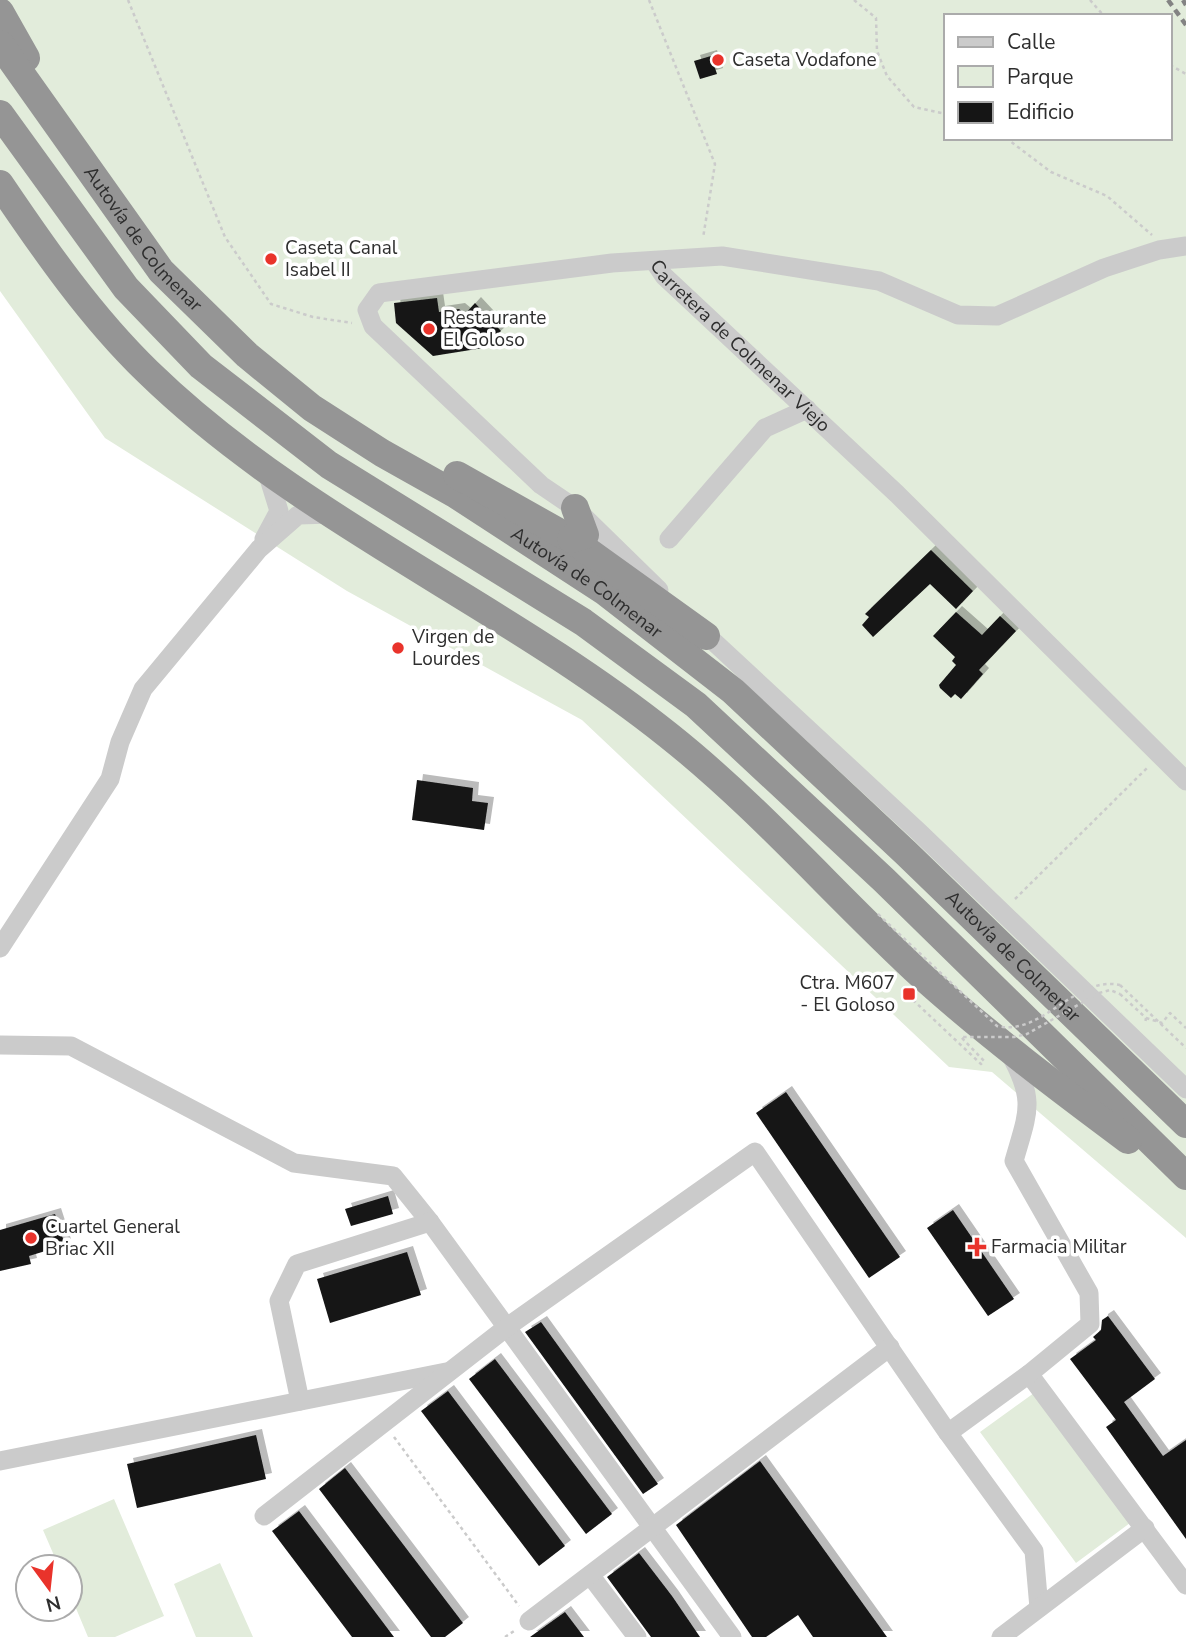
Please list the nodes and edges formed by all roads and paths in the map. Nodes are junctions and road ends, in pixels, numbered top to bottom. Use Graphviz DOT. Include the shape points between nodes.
graph roads {
  1 [pos="128,0"];
  2 [pos="649,0"];
  3 [pos="854,0"];
  4 [pos="1090,0"];
  5 [pos="0,12"];
  6 [pos="1102,14"];
  7 [pos="0,44"];
  8 [pos="0,114"];
  9 [pos="944,114"];
  10 [pos="1009,140"];
  11 [pos="90,173"];
  12 [pos="0,184"];
  13 [pos="702,244"];
  14 [pos="1177,247"];
  15 [pos="654,261"];
  16 [pos="373,326"];
  17 [pos="312,408"];
  18 [pos="807,409"];
  19 [pos="266,469"];
  20 [pos="575,508"];
  21 [pos="332,514"];
  22 [pos="669,539"];
  23 [pos="571,540"];
  24 [pos="259,549"];
  25 [pos="706,636"];
  26 [pos="1159,756"];
  27 [pos="1186,781"];
  28 [pos="1001,913"];
  29 [pos="878,914"];
  30 [pos="0,948"];
  31 [pos="913,1000"];
  32 [pos="1162,1023"];
  33 [pos="1186,1028"];
  34 [pos="1139,1029"];
  35 [pos="0,1045"];
  36 [pos="1186,1048"];
  37 [pos="1007,1049"];
  38 [pos="1186,1074"];
  39 [pos="1186,1089"];
  40 [pos="1072,1097"];
  41 [pos="1029,1108"];
  42 [pos="1186,1124"];
  43 [pos="1186,1178"];
  44 [pos="430,1222"];
  45 [pos="507,1327"];
  46 [pos="890,1347"];
  47 [pos="450,1371"];
  48 [pos="1029,1374"];
  49 [pos="300,1401"];
  50 [pos="383,1423"];
  51 [pos="948,1433"];
  52 [pos="0,1461"];
  53 [pos="264,1516"];
  54 [pos="652,1527"];
  55 [pos="1145,1528"];
  56 [pos="590,1575"];
  57 [pos="1186,1585"];
  58 [pos="1039,1608"];
  59 [pos="529,1621"];
  60 [pos="637,1637"];
  61 [pos="732,1637"];
  62 [pos="1001,1637"];
  1 -- 16 [label="path" via="225,237 271,304 313,317"];
  2 -- 13 [label="path" via="715,164"];
  3 -- 9 [label="path" via="876,18 877,51 887,75 914,107"];
  4 -- 6 [label="path"];
  5 -- 11 [label="highway" via="61,109"];
  7 -- 11 [label="highway, Autovía de Colmenar"];
  8 -- 43 [label="highway, Autovía de Colmenar" via="126,288 201,366 330,466 583,622 696,705 884,880"];
  10 -- 14 [label="path" via="1051,172 1107,196"];
  11 -- 17 [label="highway, Autovía de Colmenar" via="161,271 247,355"];
  12 -- 19 [label="highway" via="94,314 147,372"];
  14 -- 15 [label="street" via="1104,268 997,316 958,315 879,281 722,256"];
  15 -- 16 [label="street, Carretera de Colmenar Viejo" via="379,293 367,310"];
  15 -- 18 [label="street, Carretera de Colmenar Viejo" via="664,276"];
  16 -- 20 [label="street" via="541,485"];
  17 -- 23 [label="highway" via="453,473"];
  17 -- 42 [label="highway, Autovía de Colmenar" via="604,592 733,691"];
  18 -- 22 [label="street" via="765,428"];
  18 -- 26 [label="street, Carretera de Colmenar Viejo"];
  19 -- 21 [label="highway"];
  19 -- 24 [label="street" via="279,510"];
  20 -- 23 [label="highway" via="585,535"];
  20 -- 25 [label="street"];
  21 -- 24 [label="street" via="298,515"];
  21 -- 37 [label="highway" via="434,576 666,734 739,796 924,978"];
  23 -- 25 [label="highway"];
  24 -- 30 [label="street" via="143,689 110,779"];
  25 -- 28 [label="street" via="920,832"];
  26 -- 27 [label="street, Carretera de Colmenar Viejo"];
  26 -- 28 [label="path"];
  28 -- 34 [label="street"];
  29 -- 32 [label="path, bridge" via="997,1026 1019,1028 1109,982 1120,985"];
  31 -- 34 [label="path, bridge" via="981,1064 984,1061 961,1037 1027,1034 1110,990 1120,993"];
  32 -- 33 [label="path" via="1170,1013"];
  32 -- 34 [label="path"];
  32 -- 36 [label="path"];
  34 -- 38 [label="street"];
  34 -- 39 [label="street"];
  35 -- 44 [label="street" via="71,1045 294,1163 393,1176"];
  37 -- 40 [label="highway"];
  37 -- 41 [label="street" via="1024,1081"];
  40 -- 41 [label="street" via="1049,1095"];
  40 -- 43 [label="highway"];
  41 -- 48 [label="street" via="1014,1161 1089,1293 1090,1324"];
  44 -- 45 [label="street"];
  44 -- 49 [label="street" via="297,1264 279,1301"];
  45 -- 46 [label="street" via="755,1152"];
  45 -- 47 [label="street"];
  45 -- 54 [label="street"];
  46 -- 51 [label="street"];
  46 -- 54 [label="street"];
  47 -- 49 [label="street"];
  47 -- 50 [label="street"];
  48 -- 51 [label="street"];
  48 -- 55 [label="street"];
  49 -- 52 [label="street"];
  50 -- 53 [label="street"];
  50 -- 59 [label="path"];
  51 -- 58 [label="street" via="1034,1551"];
  54 -- 56 [label="street"];
  54 -- 61 [label="street"];
  55 -- 57 [label="street"];
  55 -- 58 [label="street"];
  56 -- 59 [label="street"];
  56 -- 60 [label="street"];
  58 -- 62 [label="street"];
}
